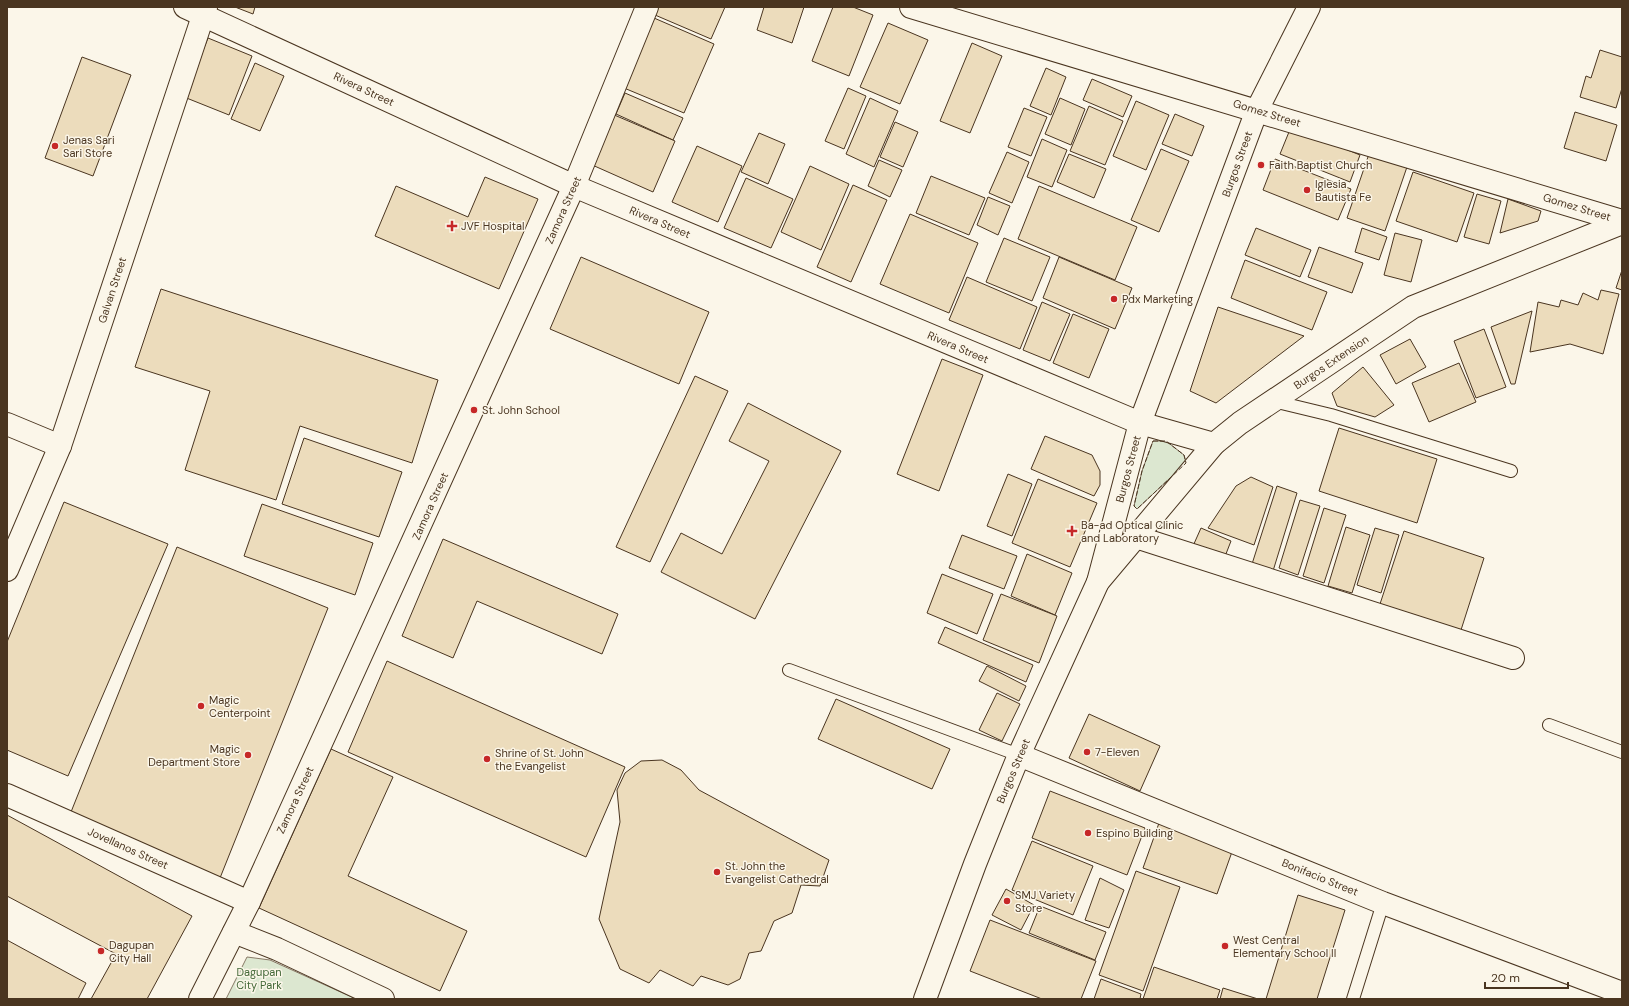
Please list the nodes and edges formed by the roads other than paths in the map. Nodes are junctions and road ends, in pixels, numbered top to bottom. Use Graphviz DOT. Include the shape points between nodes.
graph roads {
  1 [pos="647,7"];
  2 [pos="911,7"];
  3 [pos="1309,7"];
  4 [pos="198,10"];
  5 [pos="1257,110"];
  6 [pos="574,186"];
  7 [pos="1622,222"];
  8 [pos="1273,401"];
  9 [pos="1140,423"];
  10 [pos="7,424"];
  11 [pos="1214,444"];
  12 [pos="60,446"];
  13 [pos="1511,471"];
  14 [pos="1136,537"];
  15 [pos="7,570"];
  16 [pos="1098,582"];
  17 [pos="1513,658"];
  18 [pos="789,670"];
  19 [pos="1549,725"];
  20 [pos="1622,752"];
  21 [pos="1019,755"];
  22 [pos="7,795"];
  23 [pos="249,902"];
  24 [pos="1383,903"];
  25 [pos="234,932"];
  26 [pos="1622,993"];
  27 [pos="200,999"];
  28 [pos="383,999"];
  29 [pos="925,999"];
  30 [pos="1353,999"];
  1 -- 6 [label="street, Zamora Street"];
  2 -- 5 [label="street, Gomez Street"];
  3 -- 5 [label="street, Burgos Street"];
  4 -- 6 [label="street, Rivera Street"];
  4 -- 12 [label="street, Galvan Street"];
  5 -- 7 [label="street, Gomez Street"];
  5 -- 9 [label="street, Burgos Street"];
  6 -- 9 [label="street, Rivera Street"];
  6 -- 23 [label="street, Zamora Street"];
  7 -- 8 [label="street, Burgos Extension" via="1413,307"];
  8 -- 11 [label="street, Burgos Extension"];
  8 -- 13 [label="lane" via="1331,415"];
  9 -- 11 [label="street, Rivera Street"];
  9 -- 16 [label="street, Burgos Street"];
  10 -- 12 [label="street"];
  11 -- 14 [label="street, Burgos Extension"];
  12 -- 15 [label="street, Galvan Street"];
  14 -- 16 [label="street, Burgos Extension"];
  14 -- 17 [label="street"];
  16 -- 21 [label="street, Burgos Street"];
  18 -- 21 [label="lane"];
  19 -- 20 [label="lane"];
  21 -- 24 [label="street, Bonifacio Street"];
  21 -- 29 [label="street, Burgos Street"];
  22 -- 23 [label="street, Jovellanos Street"];
  23 -- 25 [label="street, Zamora Street"];
  24 -- 26 [label="street, Bonifacio Street"];
  24 -- 30 [label="lane"];
  25 -- 27 [label="street, Zamora Street"];
  25 -- 28 [label="street"];
}
